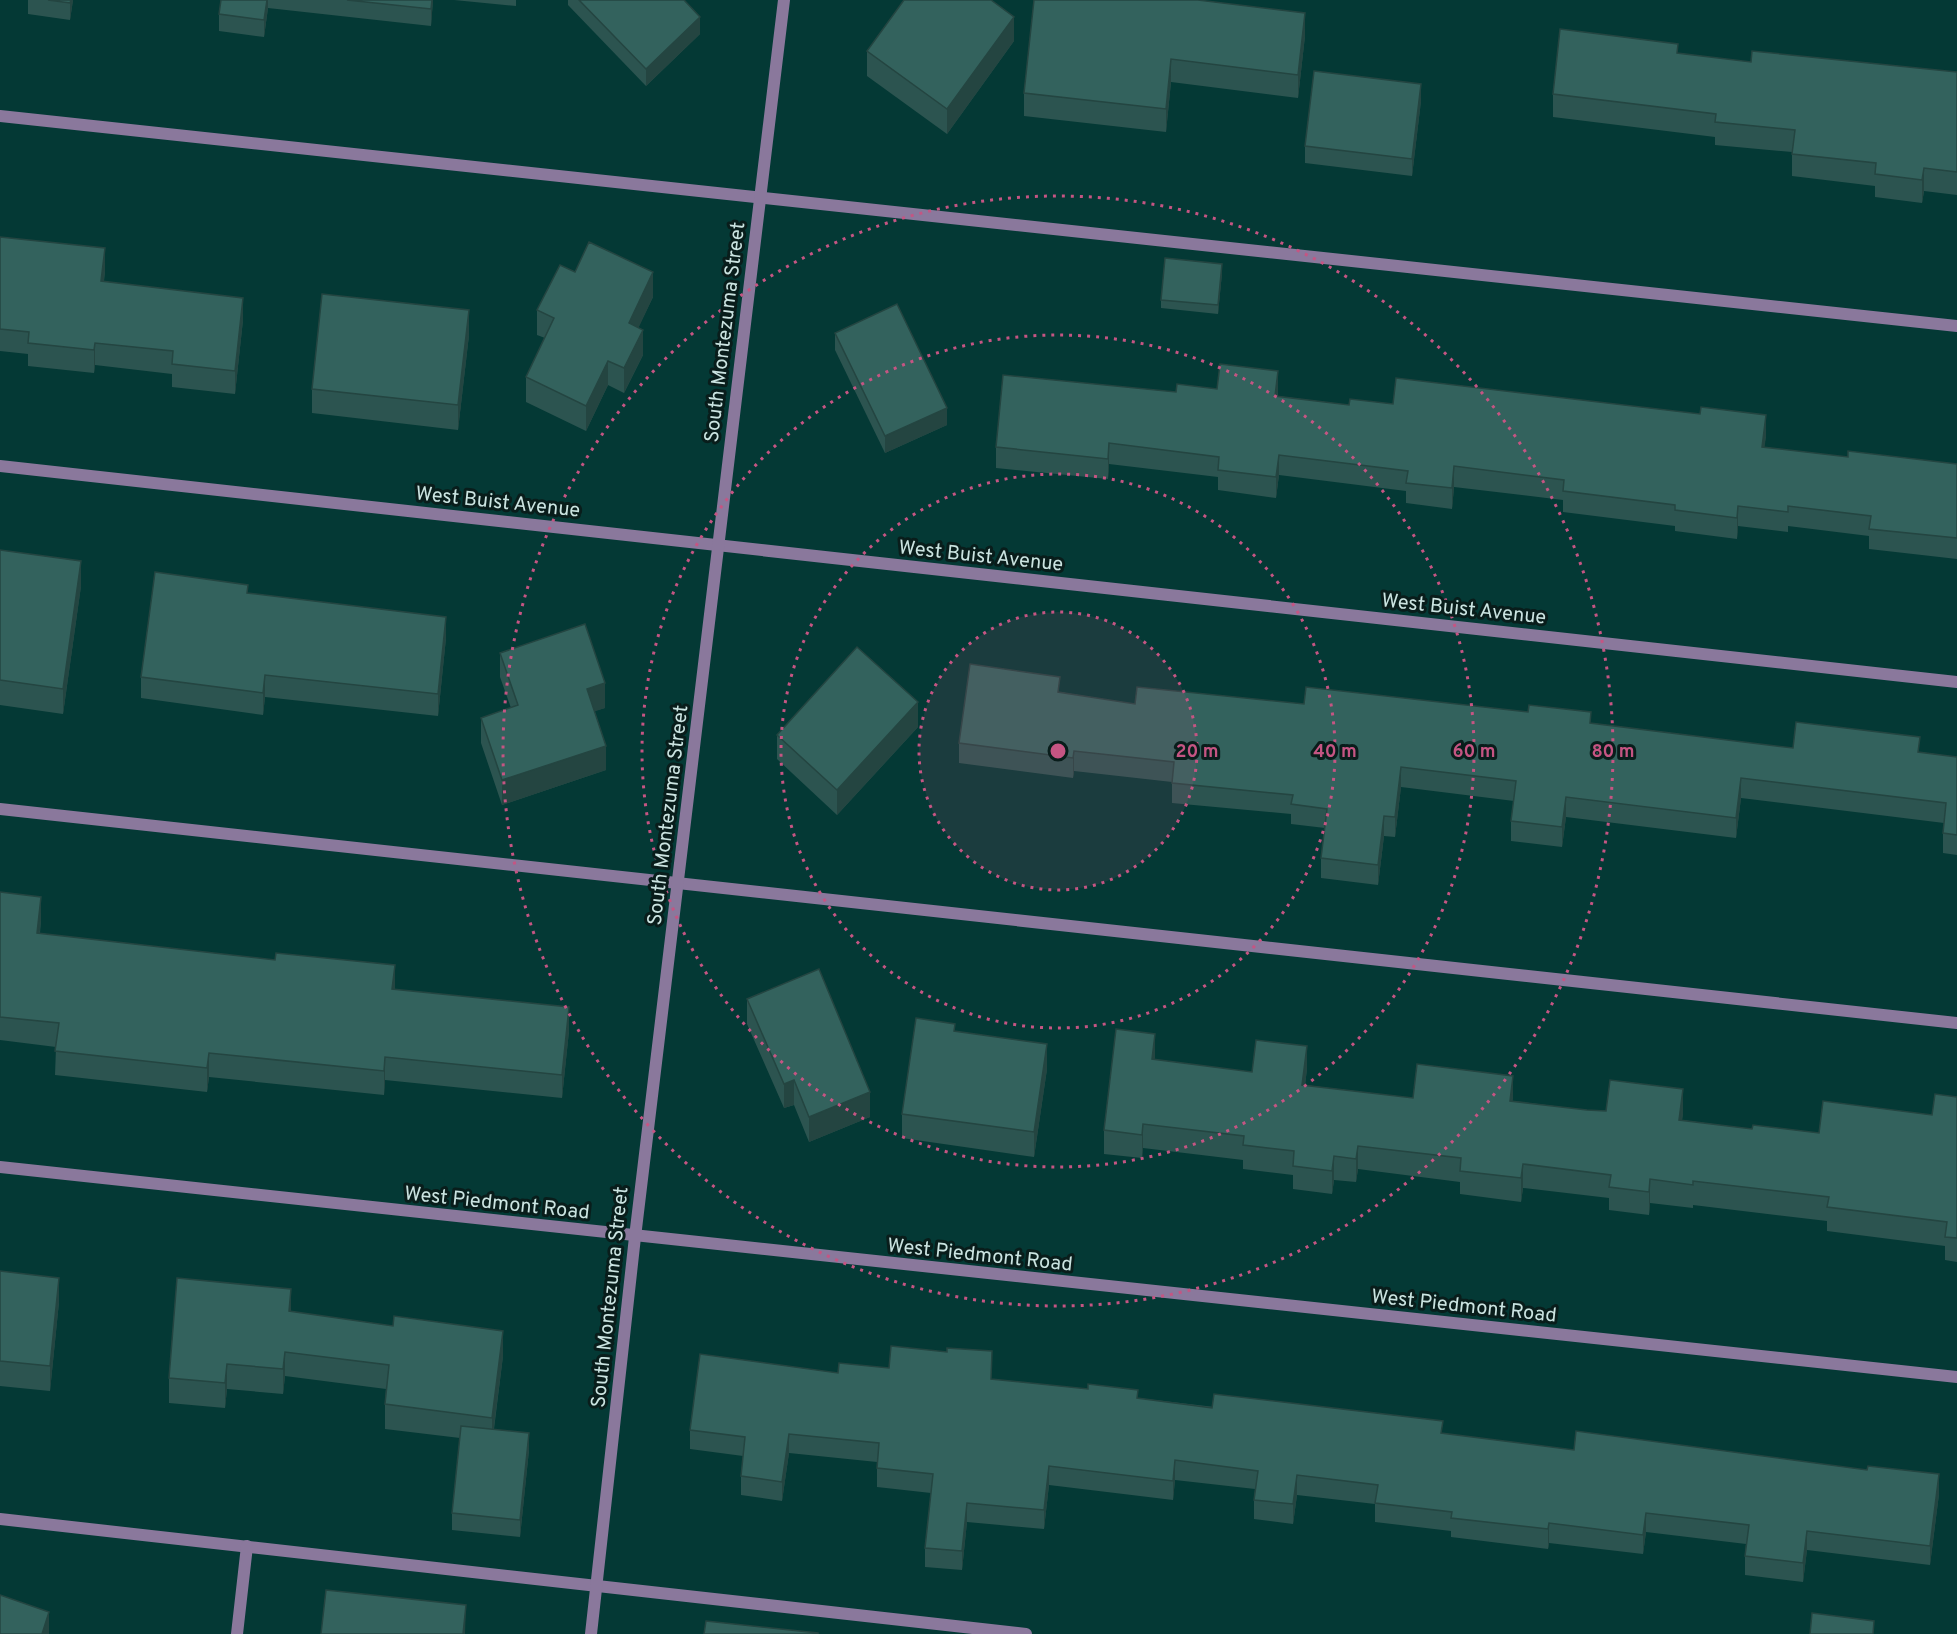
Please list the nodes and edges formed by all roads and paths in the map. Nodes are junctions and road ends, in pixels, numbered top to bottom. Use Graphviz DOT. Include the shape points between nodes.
graph roads {
  1 [pos="784,0"];
  2 [pos="0,116"];
  3 [pos="760,198"];
  4 [pos="1957,326"];
  5 [pos="0,466"];
  6 [pos="717,545"];
  7 [pos="1957,682"];
  8 [pos="0,809"];
  9 [pos="679,885"];
  10 [pos="1957,1023"];
  11 [pos="0,1167"];
  12 [pos="635,1237"];
  13 [pos="1957,1377"];
  14 [pos="0,1519"];
  15 [pos="247,1546"];
  16 [pos="597,1588"];
  17 [pos="941,1629"];
  18 [pos="237,1634"];
  19 [pos="591,1634"];
  20 [pos="1026,1634"];
  1 -- 3 [label="street, South Montezuma Street"];
  2 -- 3 [label="street"];
  3 -- 4 [label="street"];
  3 -- 6 [label="street, South Montezuma Street"];
  5 -- 6 [label="street, West Buist Avenue"];
  6 -- 7 [label="street, West Buist Avenue"];
  6 -- 9 [label="street, South Montezuma Street"];
  8 -- 9 [label="street"];
  9 -- 10 [label="street"];
  9 -- 12 [label="street, South Montezuma Street"];
  11 -- 12 [label="street, West Piedmont Road"];
  12 -- 13 [label="street, West Piedmont Road"];
  12 -- 16 [label="street, South Montezuma Street"];
  14 -- 15 [label="street"];
  15 -- 16 [label="street"];
  15 -- 18 [label="street"];
  16 -- 17 [label="street"];
  16 -- 19 [label="street, South Montezuma Street"];
  17 -- 20 [label="street"];
}
